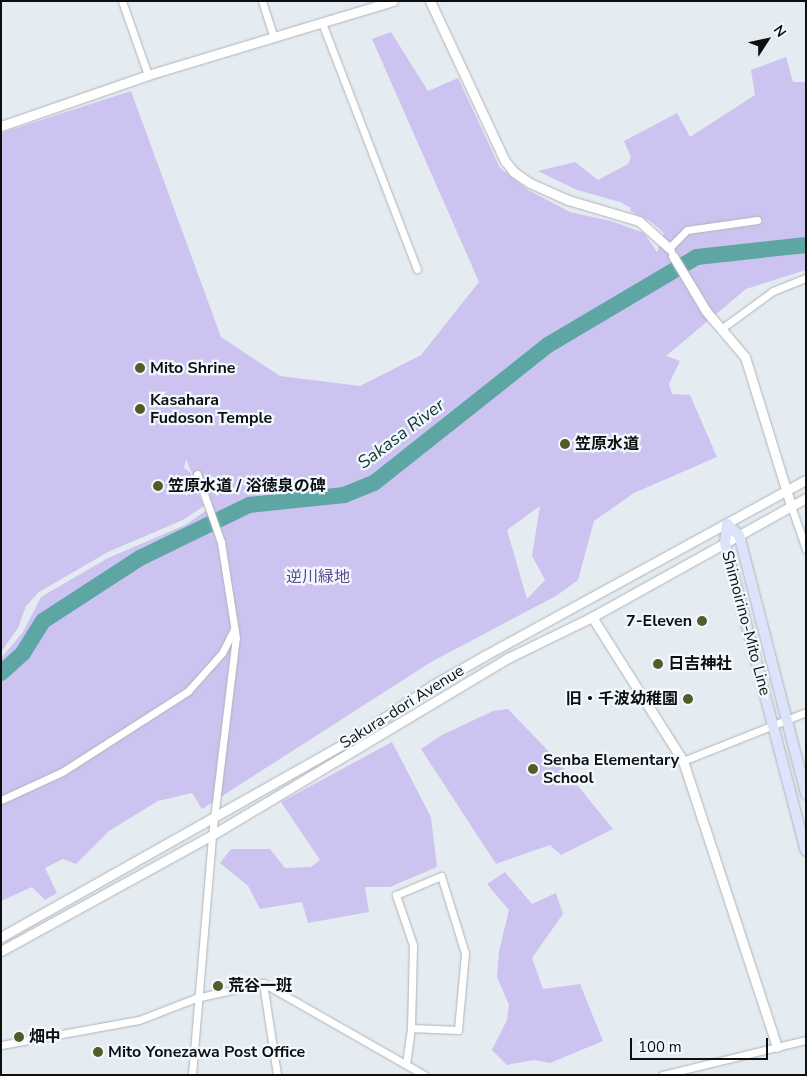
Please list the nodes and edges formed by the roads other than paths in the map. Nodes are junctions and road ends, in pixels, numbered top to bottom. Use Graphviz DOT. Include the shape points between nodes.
graph roads {
  1 [pos="122,1"];
  2 [pos="262,1"];
  3 [pos="393,1"];
  4 [pos="430,1"];
  5 [pos="322,23"];
  6 [pos="274,37"];
  7 [pos="148,76"];
  8 [pos="1,126"];
  9 [pos="757,220"];
  10 [pos="671,252"];
  11 [pos="416,269"];
  12 [pos="806,278"];
  13 [pos="721,329"];
  14 [pos="197,474"];
  15 [pos="806,480"];
  16 [pos="785,491"];
  17 [pos="806,498"];
  18 [pos="791,506"];
  19 [pos="727,524"];
  20 [pos="739,535"];
  21 [pos="725,543"];
  22 [pos="806,549"];
  23 [pos="592,617"];
  24 [pos="234,629"];
  25 [pos="806,712"];
  26 [pos="786,719"];
  27 [pos="773,724"];
  28 [pos="683,761"];
  29 [pos="806,794"];
  30 [pos="1,800"];
  31 [pos="214,817"];
  32 [pos="212,835"];
  33 [pos="806,851"];
  34 [pos="1,937"];
  35 [pos="1,951"];
  36 [pos="263,983"];
  37 [pos="196,998"];
  38 [pos="410,1028"];
  39 [pos="806,1040"];
  40 [pos="1,1045"];
  41 [pos="777,1047"];
  42 [pos="406,1064"];
  43 [pos="673,1074"];
  44 [pos="192,1075"];
  45 [pos="277,1075"];
  46 [pos="424,1075"];
  47 [pos="662,1075"];
  1 -- 7 [label="street"];
  2 -- 6 [label="street"];
  3 -- 5 [label="street"];
  4 -- 10 [label="street" via="505,161 514,172 568,200 639,221"];
  5 -- 6 [label="street"];
  5 -- 11 [label="street"];
  6 -- 7 [label="street"];
  7 -- 8 [label="street"];
  9 -- 10 [label="street" via="687,230"];
  10 -- 13 [label="street"];
  12 -- 13 [label="street" via="773,291"];
  13 -- 16 [label="street" via="736,344 750,370"];
  14 -- 24 [label="street" via="219,534 232,600"];
  15 -- 16 [label="street, Sakura-dori Avenue"];
  16 -- 18 [label="street"];
  16 -- 19 [label="street, Sakura-dori Avenue"];
  17 -- 18 [label="street, Sakura-dori Avenue"];
  18 -- 20 [label="street, Sakura-dori Avenue"];
  18 -- 22 [label="street"];
  19 -- 20 [label="main road, Shimoirino-Mito Line"];
  19 -- 21 [label="main road, Shimoirino-Mito Line"];
  19 -- 31 [label="street, Sakura-dori Avenue" via="433,685 351,740"];
  20 -- 21 [label="street, Sakura-dori Avenue"];
  20 -- 26 [label="main road, Shimoirino-Mito Line"];
  21 -- 23 [label="street, Sakura-dori Avenue"];
  21 -- 27 [label="main road, Shimoirino-Mito Line"];
  23 -- 28 [label="street"];
  23 -- 32 [label="street, Sakura-dori Avenue" via="508,658"];
  24 -- 30 [label="street" via="222,653 188,691 62,772"];
  24 -- 31 [label="street" via="236,638"];
  25 -- 26 [label="street"];
  26 -- 27 [label="street"];
  26 -- 29 [label="main road, Shimoirino-Mito Line"];
  27 -- 28 [label="street"];
  27 -- 33 [label="main road, Shimoirino-Mito Line"];
  28 -- 41 [label="street"];
  31 -- 32 [label="street"];
  31 -- 34 [label="street, Sakura-dori Avenue"];
  32 -- 35 [label="street, Sakura-dori Avenue"];
  32 -- 37 [label="street"];
  36 -- 37 [label="street"];
  36 -- 42 [label="street"];
  36 -- 45 [label="street"];
  37 -- 40 [label="street" via="139,1020"];
  37 -- 44 [label="street"];
  38 -- 38 [label="street" via="413,945 396,895 441,876 465,953 458,1030"];
  38 -- 42 [label="street"];
  39 -- 41 [label="street"];
  41 -- 43 [label="street"];
  42 -- 46 [label="street"];
  43 -- 47 [label="street"];
}
